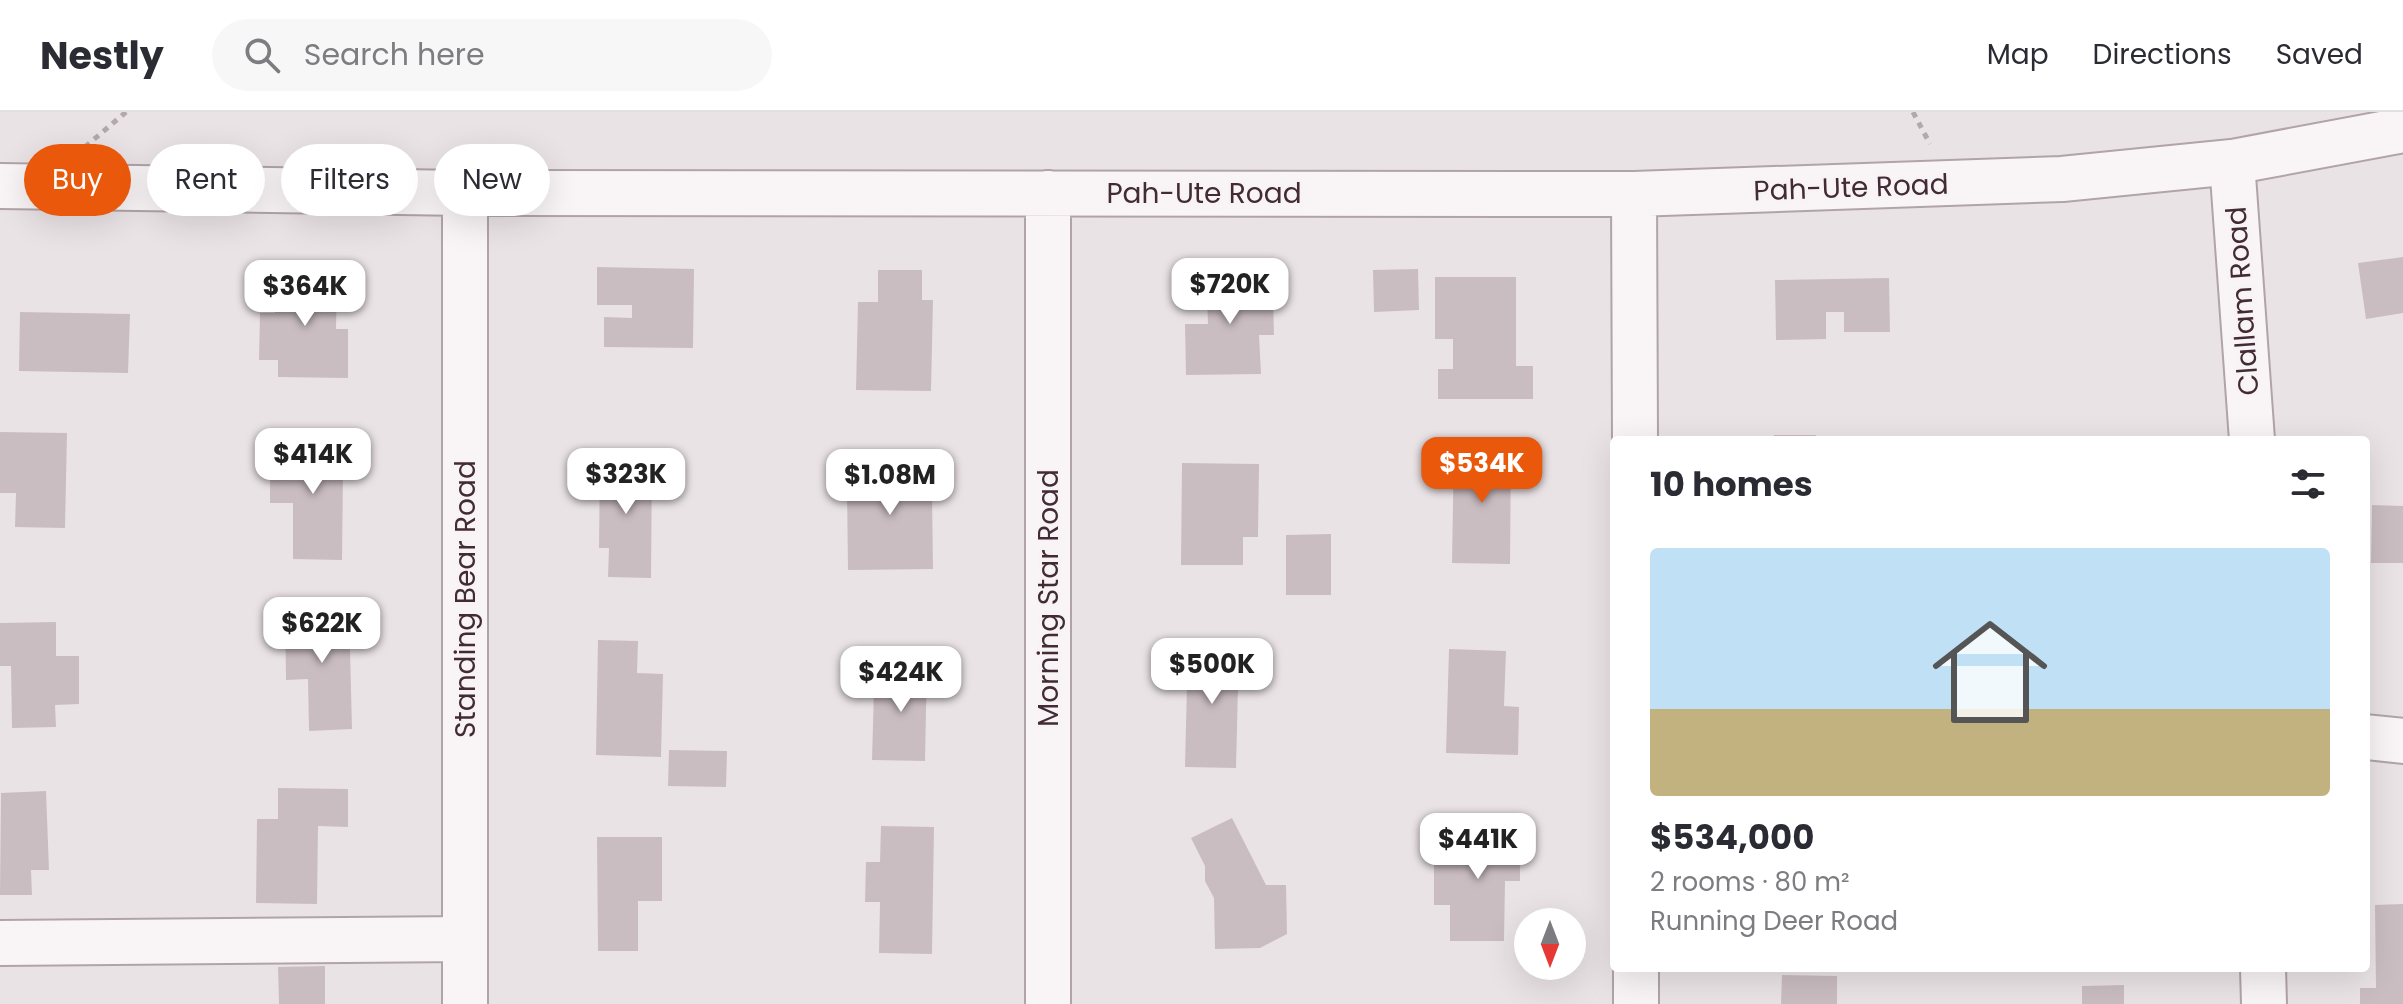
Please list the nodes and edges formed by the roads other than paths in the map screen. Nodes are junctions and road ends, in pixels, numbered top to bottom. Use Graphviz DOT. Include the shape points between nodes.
graph roads {
  1 [pos="2403,130"];
  2 [pos="2232,162"];
  3 [pos="0,186"];
  4 [pos="434,193"];
  5 [pos="550,193"];
  6 [pos="1048,193"];
  7 [pos="1634,194"];
  8 [pos="465,216"];
  9 [pos="1635,436"];
  10 [pos="2252,436"];
  11 [pos="2370,737"];
  12 [pos="2403,741"];
  13 [pos="465,939"];
  14 [pos="0,943"];
  15 [pos="1636,972"];
  16 [pos="2263,972"];
  17 [pos="465,1004"];
  18 [pos="1048,1004"];
  19 [pos="1636,1004"];
  20 [pos="2264,1004"];
  1 -- 2 [label="street, Pah-Ute Road"];
  2 -- 7 [label="street, Pah-Ute Road" via="2062,179"];
  2 -- 10 [label="street, Clallam Road"];
  3 -- 4 [label="street, Pah-Ute Road"];
  5 -- 6 [label="street, Pah-Ute Road"];
  6 -- 7 [label="street, Pah-Ute Road"];
  6 -- 18 [label="street, Morning Star Road"];
  7 -- 9 [label="street"];
  8 -- 13 [label="street, Standing Bear Road"];
  11 -- 12 [label="street"];
  13 -- 14 [label="street"];
  13 -- 17 [label="street, Standing Bear Road"];
  15 -- 19 [label="street"];
  16 -- 20 [label="street"];
}
